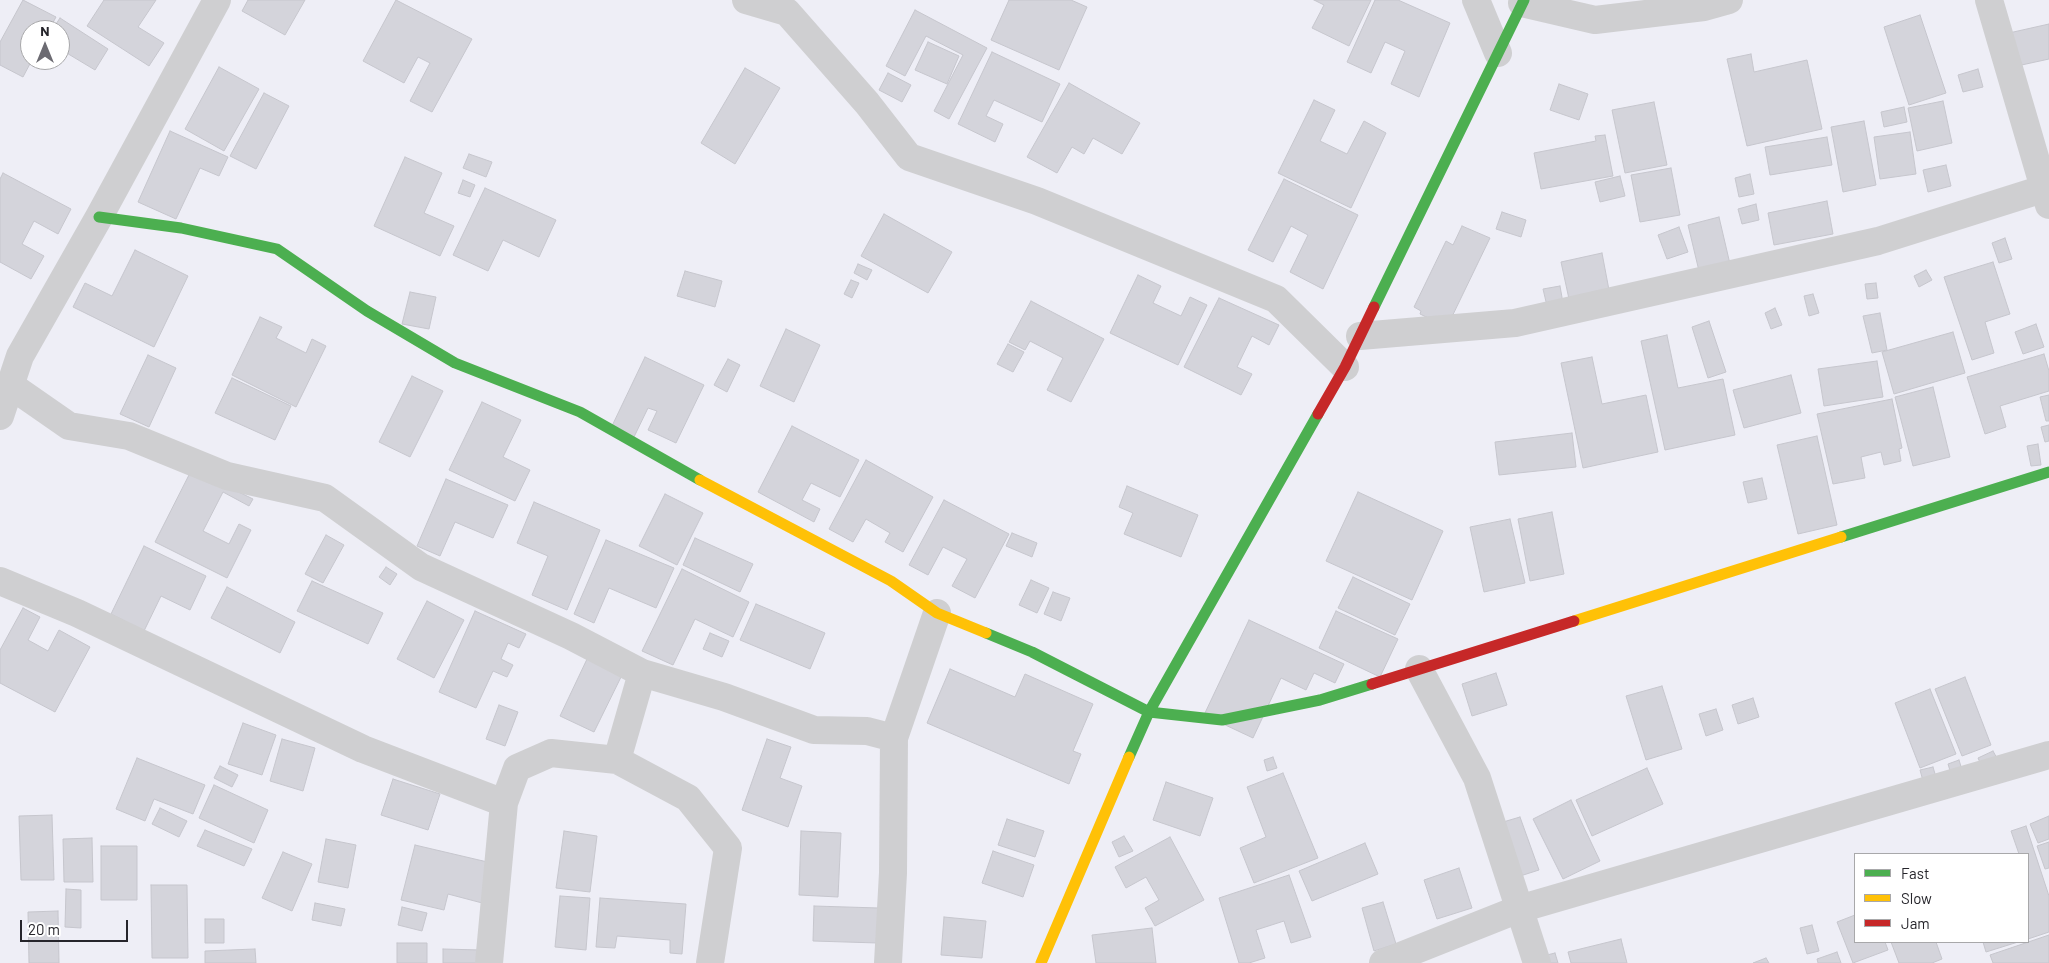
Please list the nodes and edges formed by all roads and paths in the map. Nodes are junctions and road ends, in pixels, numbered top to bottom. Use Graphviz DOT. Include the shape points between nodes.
graph roads {
  1 [pos="217,0"];
  2 [pos="746,0"];
  3 [pos="1476,0"];
  4 [pos="1729,0"];
  5 [pos="1989,0"];
  6 [pos="1523,1"];
  7 [pos="1498,53"];
  8 [pos="2047,194"];
  9 [pos="99,217"];
  10 [pos="1360,336"];
  11 [pos="1345,367"];
  12 [pos="10,385"];
  13 [pos="0,416"];
  14 [pos="2049,472"];
  15 [pos="0,581"];
  16 [pos="936,613"];
  17 [pos="1420,669"];
  18 [pos="642,673"];
  19 [pos="1149,712"];
  20 [pos="894,738"];
  21 [pos="2049,755"];
  22 [pos="617,760"];
  23 [pos="504,803"];
  24 [pos="1519,909"];
  25 [pos="489,963"];
  26 [pos="710,963"];
  27 [pos="888,963"];
  28 [pos="1041,963"];
  29 [pos="1383,963"];
  30 [pos="1537,963"];
  1 -- 9 [label="street"];
  2 -- 11 [label="street" via="787,12 909,156 1037,201 1276,299"];
  3 -- 7 [label="street"];
  4 -- 6 [label="street" via="1704,7 1595,20"];
  5 -- 8 [label="street"];
  6 -- 7 [label="street"];
  7 -- 10 [label="street"];
  8 -- 10 [label="street" via="1878,241 1515,323"];
  9 -- 12 [label="street" via="20,356"];
  9 -- 16 [label="street" via="181,228 277,249 367,311 455,363 580,412 688,474 891,581"];
  10 -- 11 [label="street"];
  11 -- 19 [label="street"];
  12 -- 13 [label="street"];
  12 -- 18 [label="street" via="69,426 129,436 227,476 325,498 420,567 572,636"];
  14 -- 17 [label="street"];
  15 -- 23 [label="street" via="76,613 363,749"];
  16 -- 19 [label="street" via="1032,652"];
  16 -- 20 [label="street"];
  17 -- 19 [label="street" via="1320,700 1222,720"];
  17 -- 24 [label="street" via="1477,778"];
  18 -- 20 [label="street" via="724,697 814,730 867,731"];
  18 -- 22 [label="street"];
  19 -- 28 [label="street"];
  20 -- 27 [label="street" via="893,873"];
  21 -- 24 [label="street"];
  22 -- 23 [label="street" via="551,753 517,768"];
  22 -- 26 [label="street" via="688,798 728,848"];
  23 -- 25 [label="street"];
  24 -- 29 [label="street"];
  24 -- 30 [label="street"];
}
